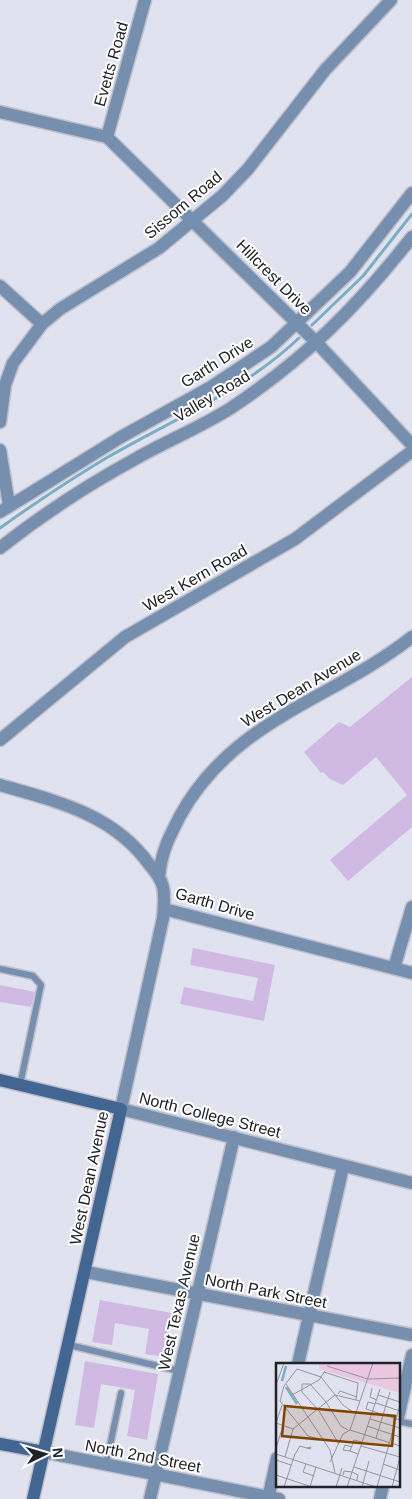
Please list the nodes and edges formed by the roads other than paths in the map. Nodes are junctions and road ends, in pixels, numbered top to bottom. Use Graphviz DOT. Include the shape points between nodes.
graph roads {
  1 [pos="146,0"];
  2 [pos="392,0"];
  3 [pos="0,112"];
  4 [pos="107,137"];
  5 [pos="412,193"];
  6 [pos="193,219"];
  7 [pos="412,237"];
  8 [pos="0,286"];
  9 [pos="297,323"];
  10 [pos="42,324"];
  11 [pos="317,343"];
  12 [pos="0,422"];
  13 [pos="412,445"];
  14 [pos="0,450"];
  15 [pos="412,451"];
  16 [pos="4,509"];
  17 [pos="0,548"];
  18 [pos="412,637"];
  19 [pos="0,740"];
  20 [pos="0,785"];
  21 [pos="158,877"];
  22 [pos="412,907"];
  23 [pos="164,909"];
  24 [pos="394,968"];
  25 [pos="0,969"];
  26 [pos="412,973"];
  27 [pos="0,1080"];
  28 [pos="20,1085"];
  29 [pos="121,1109"];
  30 [pos="234,1137"];
  31 [pos="343,1167"];
  32 [pos="412,1183"];
  33 [pos="86,1272"];
  34 [pos="197,1294"];
  35 [pos="309,1316"];
  36 [pos="412,1335"];
  37 [pos="68,1345"];
  38 [pos="412,1355"];
  39 [pos="298,1363"];
  40 [pos="179,1371"];
  41 [pos="122,1393"];
  42 [pos="400,1410"];
  43 [pos="400,1420"];
  44 [pos="412,1424"];
  45 [pos="0,1444"];
  46 [pos="44,1452"];
  47 [pos="106,1465"];
  48 [pos="276,1466"];
  49 [pos="155,1475"];
  50 [pos="384,1486"];
  51 [pos="272,1498"];
  52 [pos="33,1499"];
  53 [pos="150,1499"];
  54 [pos="380,1499"];
  1 -- 4 [label="street, Evetts Road"];
  2 -- 6 [label="street, Sissom Road" via="307,91 248,169"];
  3 -- 4 [label="street"];
  4 -- 6 [label="street, Hillcrest Drive"];
  5 -- 9 [label="street, Garth Drive" via="350,272"];
  6 -- 9 [label="street, Hillcrest Drive"];
  6 -- 10 [label="street, Sissom Road" via="159,248 60,309"];
  7 -- 11 [label="street, Valley Road" via="373,287"];
  8 -- 10 [label="street"];
  9 -- 11 [label="street, Hillcrest Drive"];
  9 -- 16 [label="street, Garth Drive" via="271,347 211,387 121,437"];
  10 -- 12 [label="street, Sissom Road" via="13,363 5,385"];
  11 -- 13 [label="street, Hillcrest Drive"];
  11 -- 17 [label="street, Valley Road" via="229,409 134,459 36,520"];
  14 -- 16 [label="street"];
  15 -- 19 [label="street, West Kern Road" via="295,539 125,637"];
  18 -- 21 [label="street, West Dean Avenue" via="244,741 205,778 188,801 161,856"];
  20 -- 21 [label="street, Garth Drive" via="76,808 105,822 129,840"];
  21 -- 23 [label="street, Garth Drive" via="163,887"];
  22 -- 24 [label="street"];
  23 -- 24 [label="street, Garth Drive"];
  23 -- 29 [label="street, West Dean Avenue" via="154,968"];
  24 -- 26 [label="street, Garth Drive"];
  25 -- 28 [label="lane" via="33,976 40,985"];
  27 -- 28 [label="street, North College Street"];
  28 -- 29 [label="street, North College Street"];
  29 -- 30 [label="street, North College Street"];
  29 -- 33 [label="street, West Dean Avenue"];
  30 -- 31 [label="street, North College Street"];
  30 -- 34 [label="street, West Texas Avenue"];
  31 -- 32 [label="street, North College Street"];
  31 -- 35 [label="street"];
  33 -- 34 [label="street, North Park Street"];
  33 -- 37 [label="street, West Dean Avenue"];
  34 -- 35 [label="street, North Park Street"];
  34 -- 40 [label="street, West Texas Avenue"];
  35 -- 36 [label="street, North Park Street"];
  35 -- 39 [label="street"];
  37 -- 40 [label="lane"];
  37 -- 46 [label="street, West Dean Avenue"];
  38 -- 42 [label="street"];
  40 -- 49 [label="street, West Texas Avenue"];
  41 -- 47 [label="lane"];
  43 -- 44 [label="lane"];
  45 -- 46 [label="street, North 2nd Street"];
  46 -- 47 [label="street, North 2nd Street"];
  46 -- 52 [label="street, West Dean Avenue"];
  47 -- 49 [label="street, North 2nd Street"];
  48 -- 51 [label="street"];
  49 -- 51 [label="street, North 2nd Street"];
  49 -- 53 [label="street, West Texas Avenue"];
  50 -- 54 [label="street"];
}
